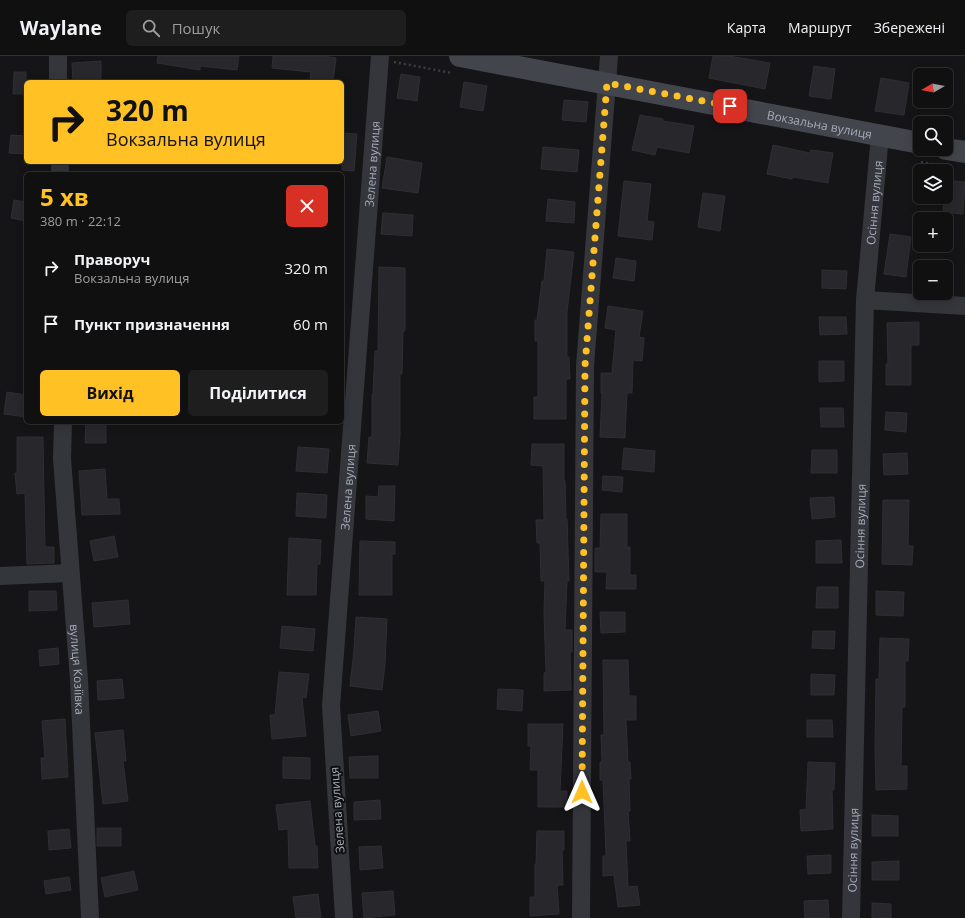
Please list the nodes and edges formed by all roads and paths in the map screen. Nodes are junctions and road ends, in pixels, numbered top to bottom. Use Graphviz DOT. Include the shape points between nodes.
graph roads {
  1 [pos="58,56"];
  2 [pos="380,56"];
  3 [pos="460,56"];
  4 [pos="609,56"];
  5 [pos="58,80"];
  6 [pos="607,83"];
  7 [pos="880,135"];
  8 [pos="913,142"];
  9 [pos="953,149"];
  10 [pos="965,152"];
  11 [pos="865,300"];
  12 [pos="965,306"];
  13 [pos="63,424"];
  14 [pos="70,572"];
  15 [pos="0,576"];
  16 [pos="90,918"];
  17 [pos="344,918"];
  18 [pos="581,918"];
  19 [pos="851,918"];
  1 -- 5 [label="street"];
  2 -- 17 [label="street, Зелена вулиця" via="331,706"];
  3 -- 6 [label="main road, Вокзальна вулиця"];
  4 -- 6 [label="street"];
  6 -- 7 [label="main road, Вокзальна вулиця"];
  6 -- 18 [label="street" via="585,366"];
  7 -- 8 [label="main road, Вокзальна вулиця"];
  7 -- 11 [label="street, Осіння вулиця"];
  9 -- 10 [label="main road"];
  11 -- 12 [label="street"];
  11 -- 19 [label="street, Осіння вулиця"];
  13 -- 14 [label="street, вулиця Козіївка" via="62,459"];
  14 -- 15 [label="street"];
  14 -- 16 [label="street, вулиця Козіївка" via="79,680"];
}
